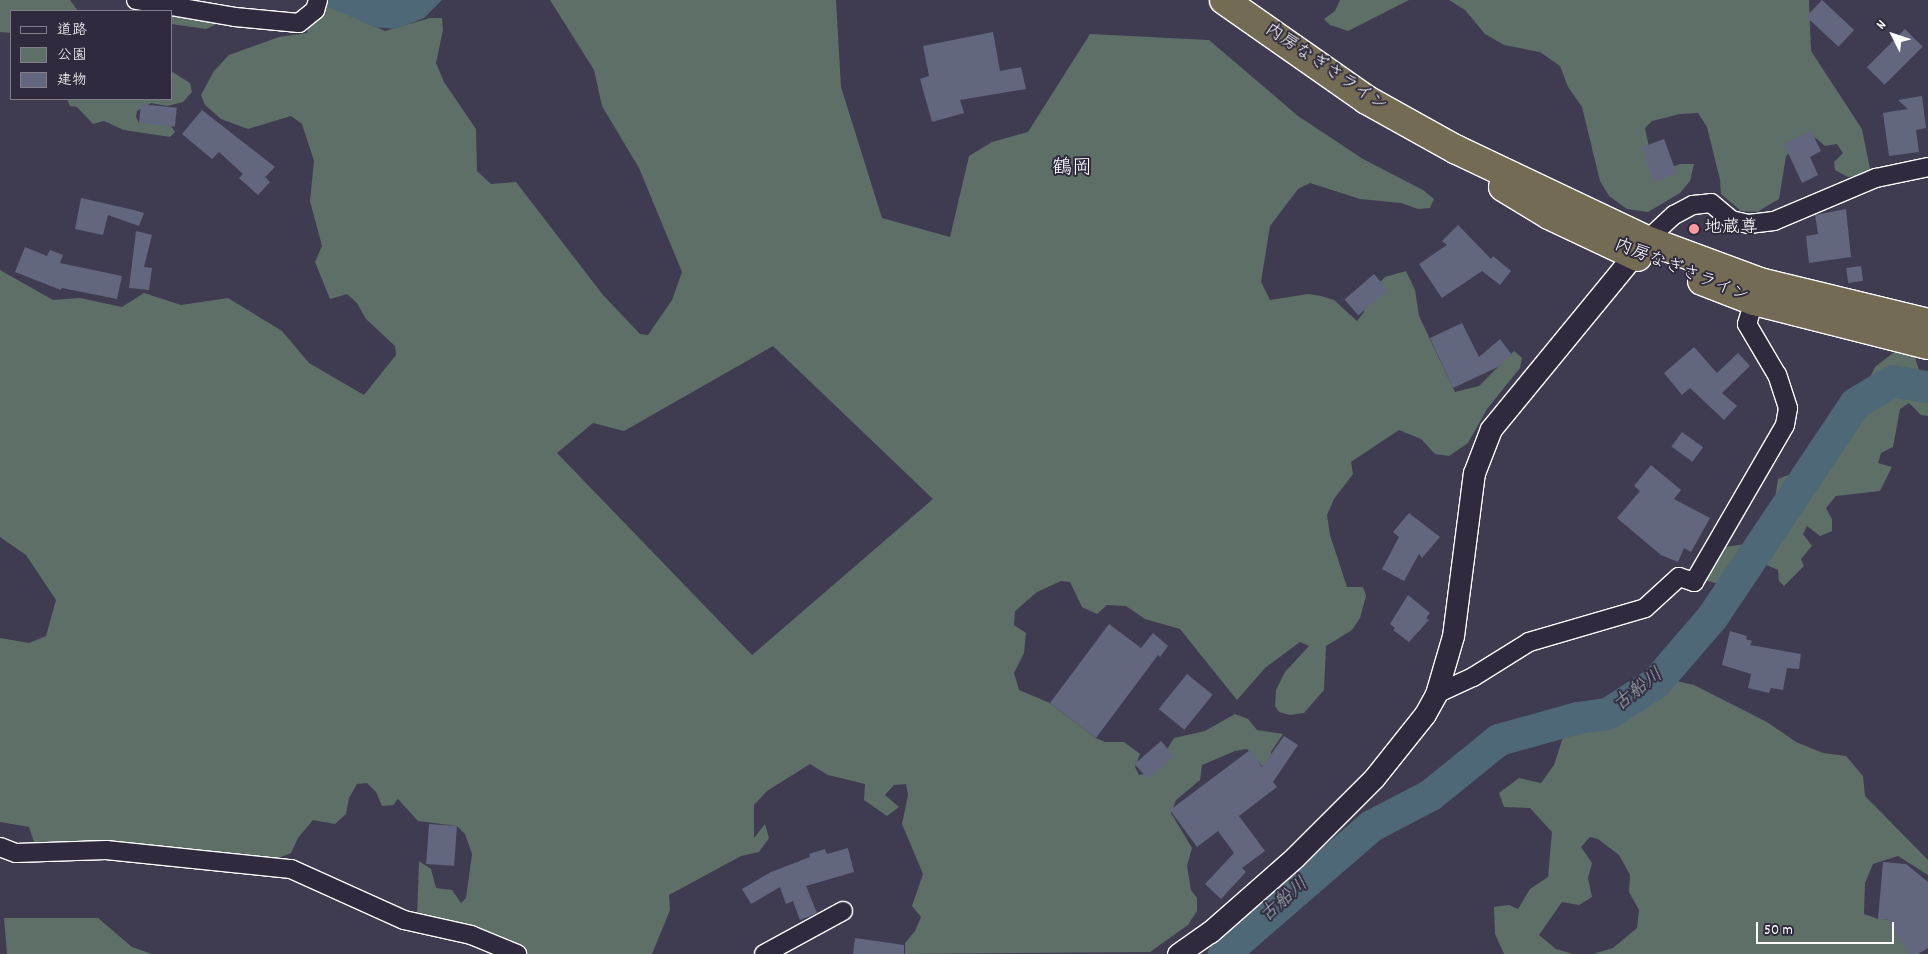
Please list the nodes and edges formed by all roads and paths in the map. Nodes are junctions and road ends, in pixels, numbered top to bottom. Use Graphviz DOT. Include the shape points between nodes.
graph roads {
  1 [pos="136,0"];
  2 [pos="318,0"];
  3 [pos="1224,0"];
  4 [pos="1928,167"];
  5 [pos="1641,248"];
  6 [pos="1757,292"];
  7 [pos="1928,323"];
  8 [pos="1928,345"];
  9 [pos="1436,694"];
  10 [pos="0,847"];
  11 [pos="843,911"];
  12 [pos="516,954"];
  13 [pos="764,954"];
  14 [pos="1178,954"];
  1 -- 2 [label="street" via="235,17 299,23 315,10"];
  3 -- 5 [label="highway, 内房なぎさライン" via="1368,100"];
  4 -- 5 [label="street" via="1876,178 1774,221 1749,224 1731,220 1711,203 1693,205 1674,215"];
  5 -- 6 [label="highway, 内房なぎさライン"];
  5 -- 9 [label="street" via="1491,428 1474,473 1453,636"];
  6 -- 7 [label="highway, 内房なぎさライン"];
  6 -- 8 [label="highway, 内房なぎさライン"];
  6 -- 9 [label="street" via="1747,324 1777,375 1788,408 1784,425 1694,582 1679,577 1645,608 1529,642 1473,677"];
  9 -- 14 [label="street" via="1374,778 1241,906"];
  10 -- 12 [label="street" via="16,853 106,850 291,869 404,920 471,934"];
  11 -- 13 [label="street"];
}
